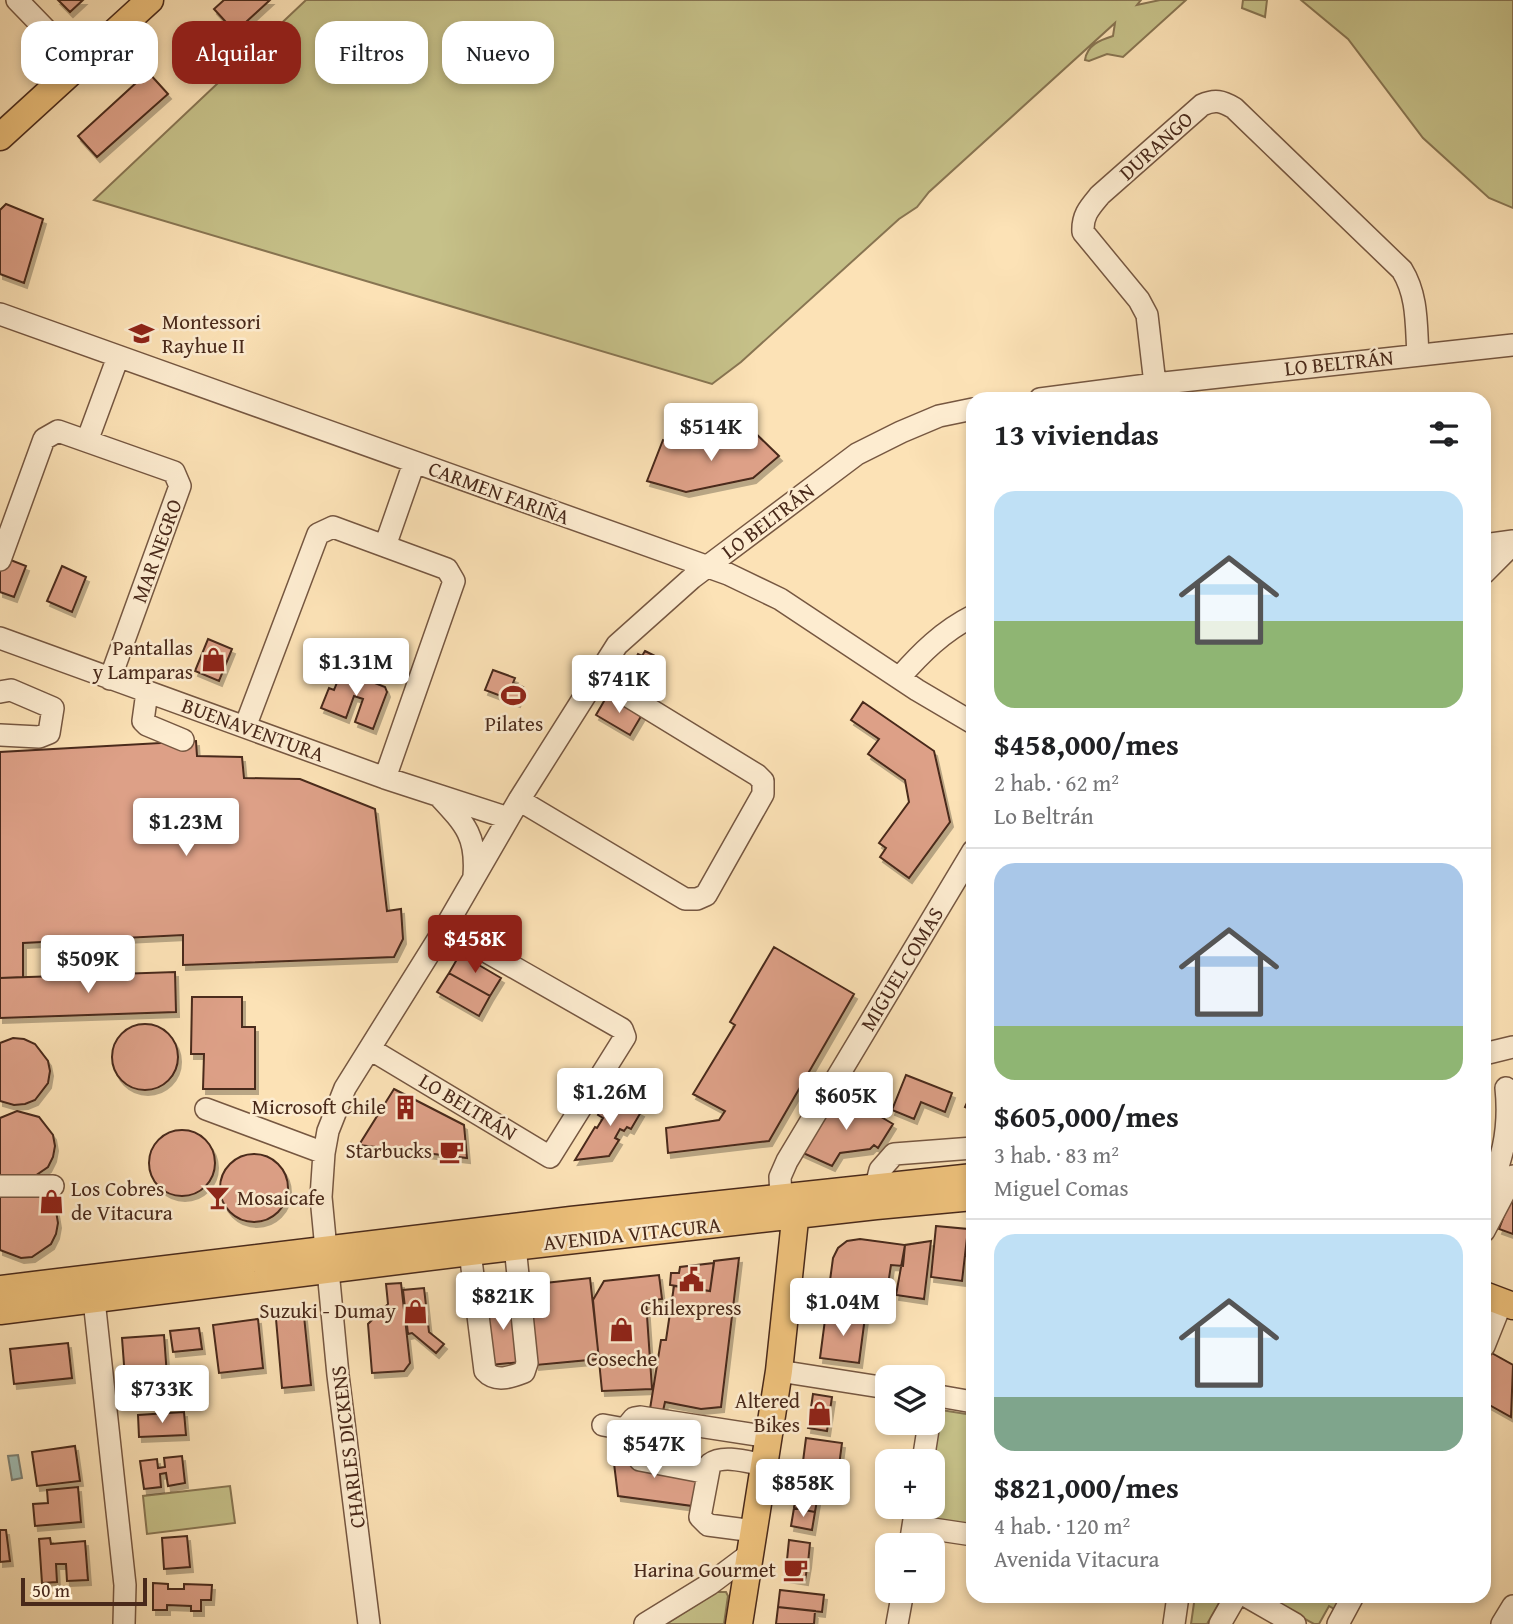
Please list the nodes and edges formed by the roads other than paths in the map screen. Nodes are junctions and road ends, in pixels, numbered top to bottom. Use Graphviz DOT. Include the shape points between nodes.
graph roads {
  1 [pos="17,0"];
  2 [pos="150,0"];
  3 [pos="37,21"];
  4 [pos="127,21"];
  5 [pos="59,84"];
  6 [pos="0,137"];
  7 [pos="0,314"];
  8 [pos="1513,345"];
  9 [pos="1418,355"];
  10 [pos="118,357"];
  11 [pos="1156,384"];
  12 [pos="1094,392"];
  13 [pos="966,410"];
  14 [pos="87,441"];
  15 [pos="414,463"];
  16 [pos="1513,543"];
  17 [pos="1491,545"];
  18 [pos="385,546"];
  19 [pos="0,561"];
  20 [pos="707,566"];
  21 [pos="1491,566"];
  22 [pos="966,620"];
  23 [pos="0,638"];
  24 [pos="899,678"];
  25 [pos="110,679"];
  26 [pos="594,679"];
  27 [pos="0,692"];
  28 [pos="147,692"];
  29 [pos="966,719"];
  30 [pos="245,727"];
  31 [pos="0,735"];
  32 [pos="183,740"];
  33 [pos="384,778"];
  34 [pos="439,796"];
  35 [pos="514,809"];
  36 [pos="966,863"];
  37 [pos="474,878"];
  38 [pos="445,928"];
  39 [pos="1513,1047"];
  40 [pos="370,1049"];
  41 [pos="1491,1051"];
  42 [pos="1506,1088"];
  43 [pos="206,1109"];
  44 [pos="966,1149"];
  45 [pos="324,1153"];
  46 [pos="1513,1176"];
  47 [pos="966,1178"];
  48 [pos="0,1186"];
  49 [pos="53,1186"];
  50 [pos="877,1186"];
  51 [pos="1491,1188"];
  52 [pos="966,1197"];
  53 [pos="792,1203"];
  54 [pos="1491,1218"];
  55 [pos="515,1247"];
  56 [pos="470,1252"];
  57 [pos="326,1259"];
  58 [pos="0,1289"];
  59 [pos="94,1300"];
  60 [pos="1500,1301"];
  61 [pos="0,1311"];
  62 [pos="1491,1326"];
  63 [pos="779,1371"];
  64 [pos="875,1386"];
  65 [pos="945,1398"];
  66 [pos="966,1401"];
  67 [pos="603,1425"];
  68 [pos="769,1437"];
  69 [pos="640,1460"];
  70 [pos="764,1465"];
  71 [pos="708,1473"];
  72 [pos="913,1526"];
  73 [pos="966,1534"];
  74 [pos="752,1543"];
  75 [pos="710,1584"];
  76 [pos="745,1586"];
  77 [pos="900,1603"];
  78 [pos="1177,1603"];
  79 [pos="1232,1603"];
  80 [pos="1259,1603"];
  81 [pos="1349,1603"];
  82 [pos="1513,1606"];
  83 [pos="124,1624"];
  84 [pos="369,1624"];
  85 [pos="645,1624"];
  86 [pos="739,1624"];
  87 [pos="897,1624"];
  88 [pos="1174,1624"];
  89 [pos="1220,1624"];
  90 [pos="1295,1624"];
  91 [pos="1338,1624"];
  92 [pos="1502,1624"];
  1 -- 3 [label="street"];
  2 -- 4 [label="main road"];
  5 -- 6 [label="main road"];
  7 -- 10 [label="street, CARMEN FARIÑA"];
  8 -- 9 [label="street, LO BELTRÁN"];
  9 -- 11 [label="street, LO BELTRÁN"];
  9 -- 11 [label="street, DURANGO" via="1415,298 1402,271 1234,108 1212,101 1101,195 1083,220 1083,232 1147,315"];
  10 -- 14 [label="street"];
  10 -- 15 [label="street, CARMEN FARIÑA"];
  11 -- 12 [label="street, LO BELTRÁN"];
  13 -- 20 [label="street, LO BELTRÁN" via="939,416 857,454"];
  14 -- 19 [label="street, MAR NEGRO" via="58,431 44,439"];
  14 -- 25 [label="street, MAR NEGRO" via="174,472 180,486"];
  15 -- 18 [label="street"];
  15 -- 20 [label="street, CARMEN FARIÑA"];
  16 -- 17 [label="street"];
  16 -- 21 [label="street"];
  18 -- 30 [label="street" via="333,527 318,534"];
  18 -- 33 [label="street" via="447,569 454,581"];
  20 -- 24 [label="street, CARMEN FARIÑA" via="780,598"];
  20 -- 26 [label="street, LO BELTRÁN" via="617,645"];
  22 -- 24 [label="street" via="921,652"];
  23 -- 25 [label="street, BUENAVENTURA"];
  24 -- 29 [label="street, CARMEN FARIÑA"];
  25 -- 28 [label="street, BUENAVENTURA"];
  26 -- 35 [label="street, LO BELTRÁN"];
  26 -- 35 [label="street" via="763,781 763,794 706,895 685,899"];
  27 -- 31 [label="street" via="11,690 53,708 49,733 39,737"];
  28 -- 30 [label="street, BUENAVENTURA"];
  28 -- 32 [label="street" via="143,721"];
  30 -- 33 [label="street, BUENAVENTURA"];
  33 -- 34 [label="street, BUENAVENTURA"];
  34 -- 35 [label="street, BUENAVENTURA"];
  34 -- 37 [label="street" via="458,816 474,844"];
  35 -- 37 [label="street, LO BELTRÁN"];
  36 -- 53 [label="street, MIGUEL COMAS" via="787,1161 780,1177"];
  37 -- 38 [label="street, LO BELTRÁN"];
  38 -- 40 [label="street, LO BELTRÁN"];
  38 -- 40 [label="street, LO BELTRÁN" via="622,1029 625,1037 550,1157"];
  39 -- 41 [label="street"];
  40 -- 45 [label="street, LO BELTRÁN" via="340,1098"];
  42 -- 51 [label="street" via="1509,1114 1503,1155"];
  43 -- 45 [label="street"];
  44 -- 50 [label="street" via="894,1154 880,1170"];
  45 -- 57 [label="street, LO BELTRÁN" via="321,1197"];
  46 -- 54 [label="street"];
  47 -- 50 [label="main road, AVENIDA VITACURA"];
  48 -- 49 [label="street"];
  50 -- 53 [label="main road, AVENIDA VITACURA"];
  52 -- 53 [label="main road, AVENIDA VITACURA"];
  53 -- 55 [label="main road, AVENIDA VITACURA"];
  53 -- 57 [label="main road, AVENIDA VITACURA"];
  53 -- 63 [label="main road"];
  55 -- 56 [label="main road, AVENIDA VITACURA"];
  55 -- 56 [label="street" via="527,1363 524,1371 498,1379 485,1371"];
  56 -- 57 [label="main road, AVENIDA VITACURA"];
  57 -- 58 [label="main road, AVENIDA VITACURA"];
  57 -- 59 [label="main road, AVENIDA VITACURA"];
  57 -- 84 [label="street, CHARLES DICKENS"];
  59 -- 61 [label="main road, AVENIDA VITACURA"];
  59 -- 83 [label="street" via="125,1585"];
  60 -- 62 [label="street"];
  63 -- 64 [label="street"];
  63 -- 68 [label="main road"];
  65 -- 66 [label="street"];
  67 -- 68 [label="street" via="625,1429 640,1417"];
  68 -- 70 [label="main road"];
  69 -- 71 [label="street"];
  70 -- 71 [label="street" via="721,1459 710,1464"];
  70 -- 74 [label="main road"];
  71 -- 74 [label="street" via="700,1517 708,1525"];
  72 -- 73 [label="street"];
  74 -- 75 [label="street"];
  74 -- 76 [label="main road"];
  75 -- 76 [label="street"];
  75 -- 85 [label="street"];
  76 -- 86 [label="main road"];
  77 -- 87 [label="street"];
  78 -- 88 [label="street"];
  79 -- 89 [label="street"];
  80 -- 90 [label="street"];
  81 -- 91 [label="street"];
  82 -- 92 [label="street"];
}
